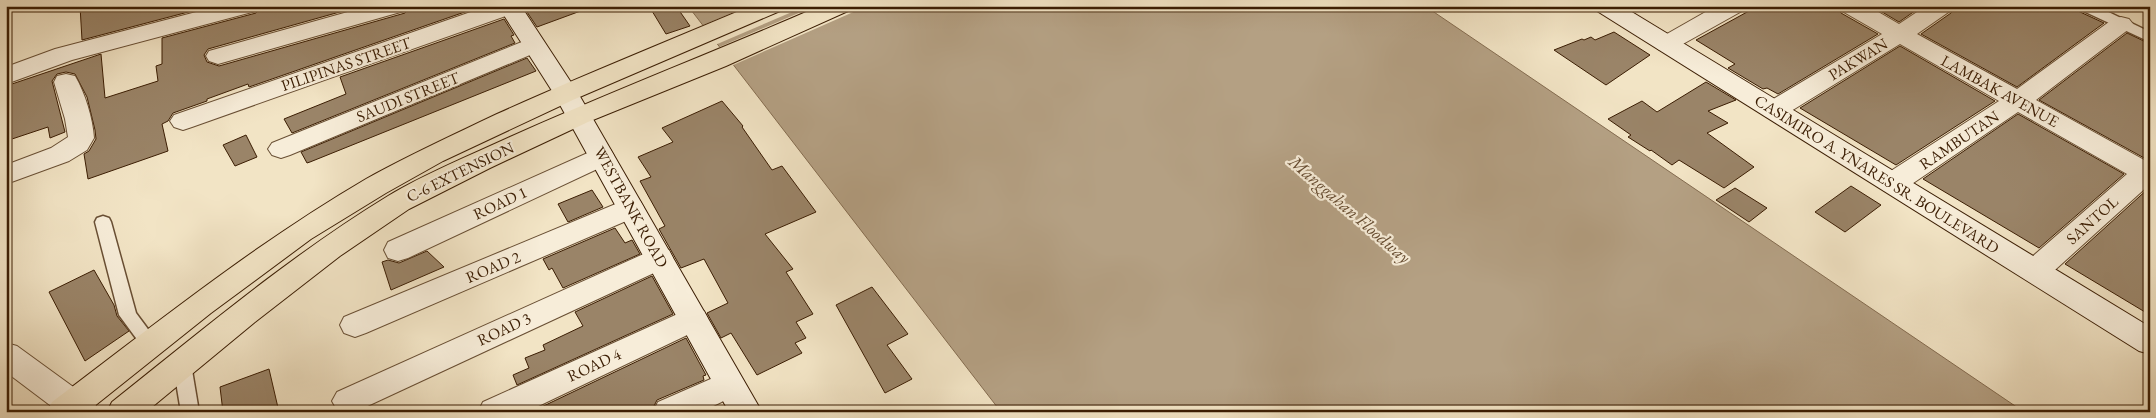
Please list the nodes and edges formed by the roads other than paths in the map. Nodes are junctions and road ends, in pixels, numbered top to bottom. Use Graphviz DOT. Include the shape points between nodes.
graph roads {
  1 [pos="248,6"];
  2 [pos="396,6"];
  3 [pos="772,6"];
  4 [pos="840,6"];
  5 [pos="1605,6"];
  6 [pos="1734,6"];
  7 [pos="1850,6"];
  8 [pos="1942,6"];
  9 [pos="2084,6"];
  10 [pos="509,7"];
  11 [pos="2121,24"];
  12 [pos="1900,34"];
  13 [pos="2150,38"];
  14 [pos="1666,44"];
  15 [pos="534,45"];
  16 [pos="218,56"];
  17 [pos="6,76"];
  18 [pos="66,82"];
  19 [pos="2017,101"];
  20 [pos="573,104"];
  21 [pos="1774,110"];
  22 [pos="182,121"];
  23 [pos="281,149"];
  24 [pos="601,156"];
  25 [pos="2148,172"];
  26 [pos="6,175"];
  27 [pos="1893,184"];
  28 [pos="630,208"];
  29 [pos="103,222"];
  30 [pos="398,250"];
  31 [pos="659,258"];
  32 [pos="2035,271"];
  33 [pos="693,319"];
  34 [pos="355,325"];
  35 [pos="2150,342"];
  36 [pos="150,344"];
  37 [pos="6,355"];
  38 [pos="182,364"];
  39 [pos="728,384"];
  40 [pos="348,401"];
  41 [pos="73,409"];
  42 [pos="123,412"];
  43 [pos="190,412"];
  44 [pos="494,412"];
  45 [pos="669,412"];
  46 [pos="746,412"];
  1 -- 17 [label="street" via="64,54"];
  2 -- 16 [label="street"];
  3 -- 20 [label="main road, C-6 EXTENSION" via="699,37"];
  4 -- 20 [label="main road, C-6 EXTENSION" via="717,60"];
  5 -- 14 [label="street, CASIMIRO A. YNARES SR. BOULEVARD"];
  6 -- 14 [label="street"];
  7 -- 12 [label="street, LAMBAK AVENUE"];
  8 -- 12 [label="street, PAKWAN"];
  9 -- 11 [label="lane"];
  10 -- 15 [label="street, WESTBANK ROAD"];
  10 -- 22 [label="street, PILIPINAS STREET"];
  11 -- 13 [label="lane"];
  11 -- 19 [label="street, RAMBUTAN"];
  12 -- 19 [label="street, LAMBAK AVENUE"];
  12 -- 21 [label="street, PAKWAN"];
  14 -- 21 [label="street, CASIMIRO A. YNARES SR. BOULEVARD"];
  15 -- 20 [label="street, WESTBANK ROAD"];
  15 -- 23 [label="street, SAUDI STREET"];
  18 -- 26 [label="street" via="81,139 57,156"];
  19 -- 25 [label="street, LAMBAK AVENUE"];
  19 -- 27 [label="street, RAMBUTAN"];
  20 -- 24 [label="street, WESTBANK ROAD"];
  20 -- 36 [label="main road, C-6 EXTENSION" via="434,154 376,186 301,232"];
  20 -- 38 [label="main road, C-6 EXTENSION" via="481,161 399,202 330,248"];
  21 -- 27 [label="street, CASIMIRO A. YNARES SR. BOULEVARD"];
  24 -- 28 [label="street, WESTBANK ROAD"];
  24 -- 30 [label="street, ROAD 1"];
  25 -- 32 [label="street, SANTOL"];
  27 -- 32 [label="street, CASIMIRO A. YNARES SR. BOULEVARD"];
  28 -- 31 [label="street, WESTBANK ROAD"];
  28 -- 34 [label="street, ROAD 2"];
  29 -- 36 [label="lane" via="128,315"];
  31 -- 33 [label="street, WESTBANK ROAD"];
  31 -- 40 [label="street, ROAD 3"];
  32 -- 35 [label="street, CASIMIRO A. YNARES SR. BOULEVARD"];
  33 -- 39 [label="street, WESTBANK ROAD"];
  33 -- 44 [label="street, ROAD 4"];
  36 -- 41 [label="main road, C-6 EXTENSION"];
  37 -- 41 [label="street"];
  38 -- 42 [label="main road, C-6 EXTENSION"];
  38 -- 43 [label="lane"];
  39 -- 45 [label="street"];
  39 -- 46 [label="street, WESTBANK ROAD"];
}
